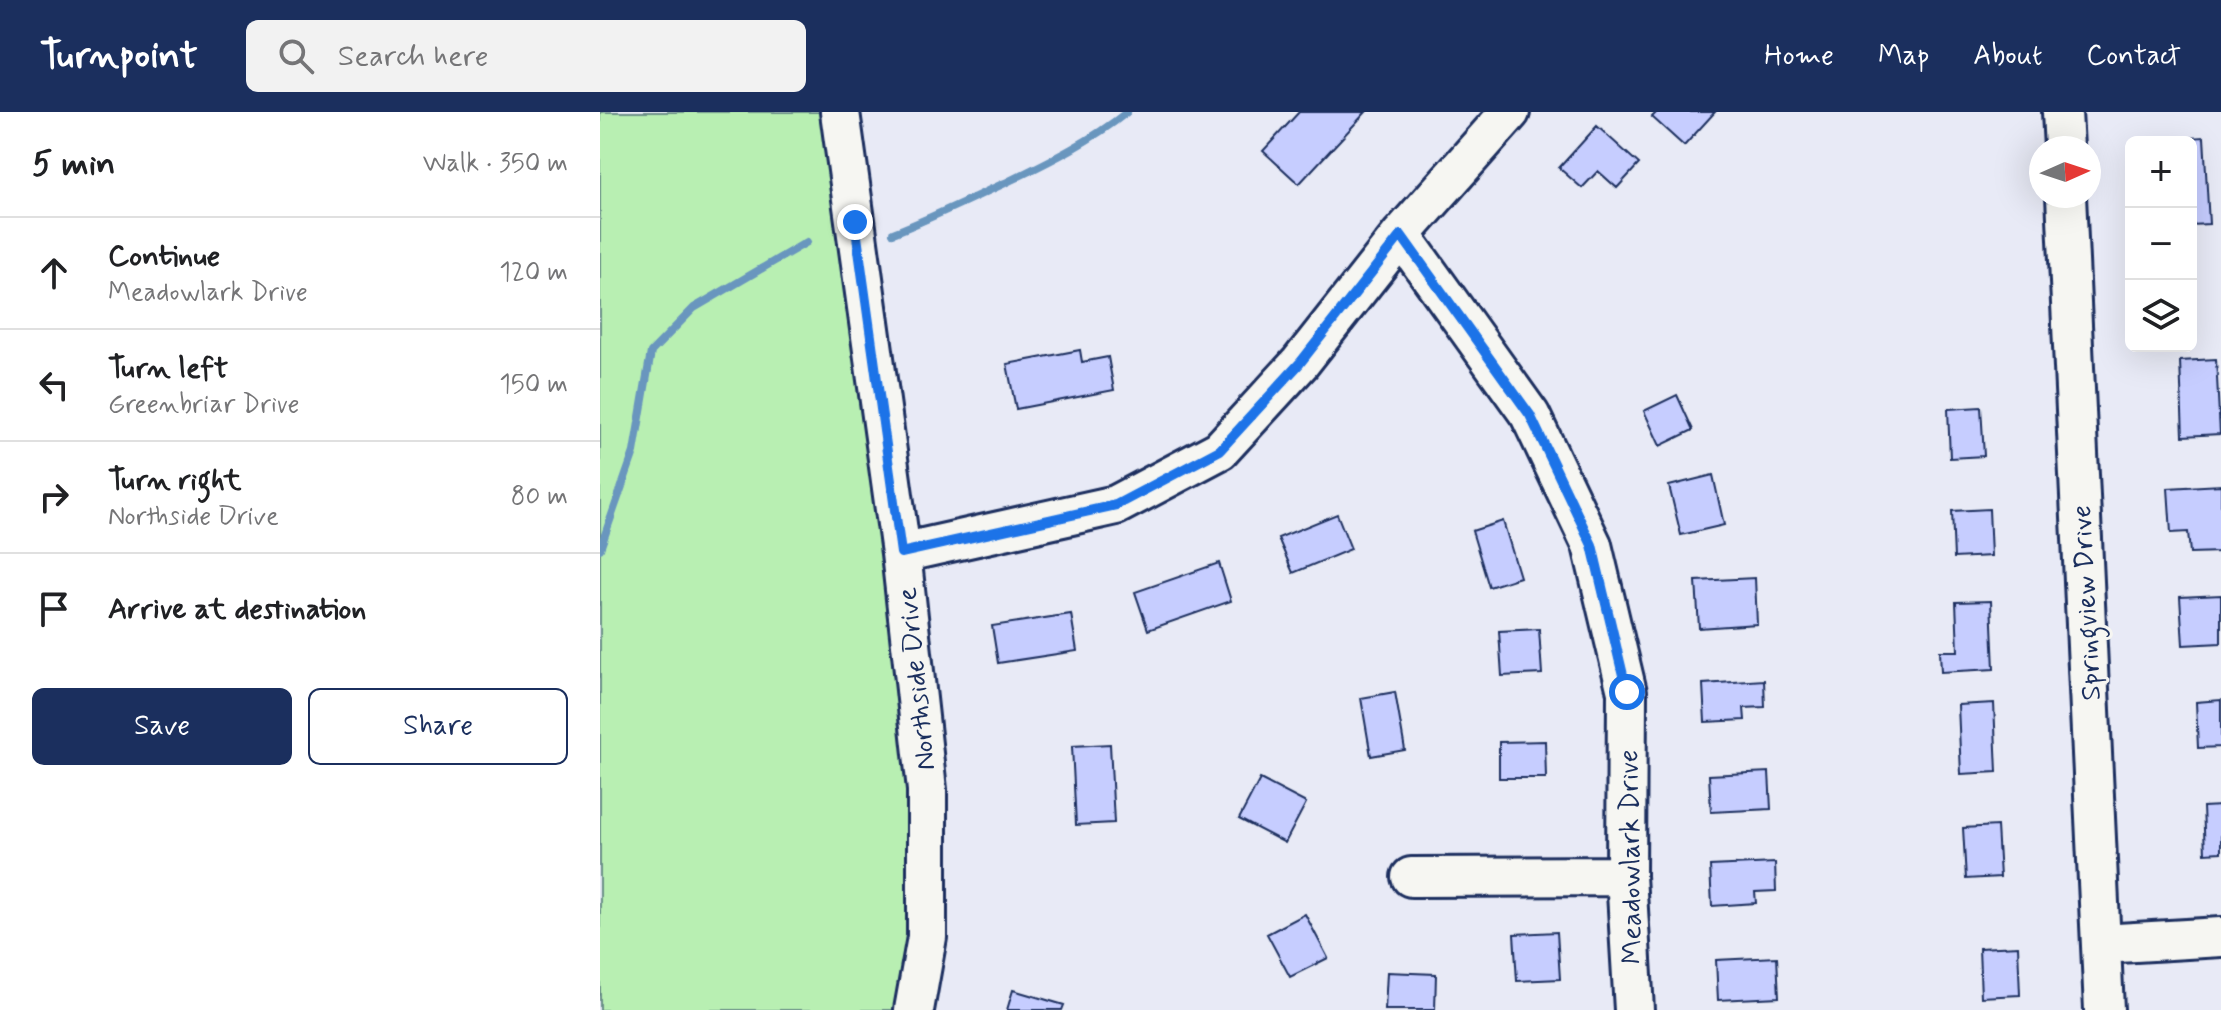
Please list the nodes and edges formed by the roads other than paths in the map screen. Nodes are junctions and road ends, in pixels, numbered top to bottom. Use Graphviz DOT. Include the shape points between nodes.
graph roads {
  1 [pos="840,112"];
  2 [pos="1510,112"];
  3 [pos="2062,112"];
  4 [pos="2063,136"];
  5 [pos="2067,208"];
  6 [pos="1401,235"];
  7 [pos="901,553"];
  8 [pos="1626,876"];
  9 [pos="1411,877"];
  10 [pos="2221,937"];
  11 [pos="2101,944"];
  12 [pos="914,1010"];
  13 [pos="1634,1010"];
  14 [pos="2104,1010"];
  1 -- 7 [label="street, Northside Drive"];
  2 -- 6 [label="street"];
  3 -- 4 [label="street"];
  5 -- 11 [label="street, Springview Drive"];
  6 -- 7 [label="street" via="1300,363 1220,450 1116,505"];
  6 -- 8 [label="street, Meadowlark Drive" via="1530,415 1592,545 1627,692"];
  7 -- 12 [label="street, Northside Drive" via="927,790 927,937"];
  8 -- 9 [label="street"];
  8 -- 13 [label="street, Meadowlark Drive"];
  10 -- 11 [label="street"];
  11 -- 14 [label="street, Springview Drive"];
}
